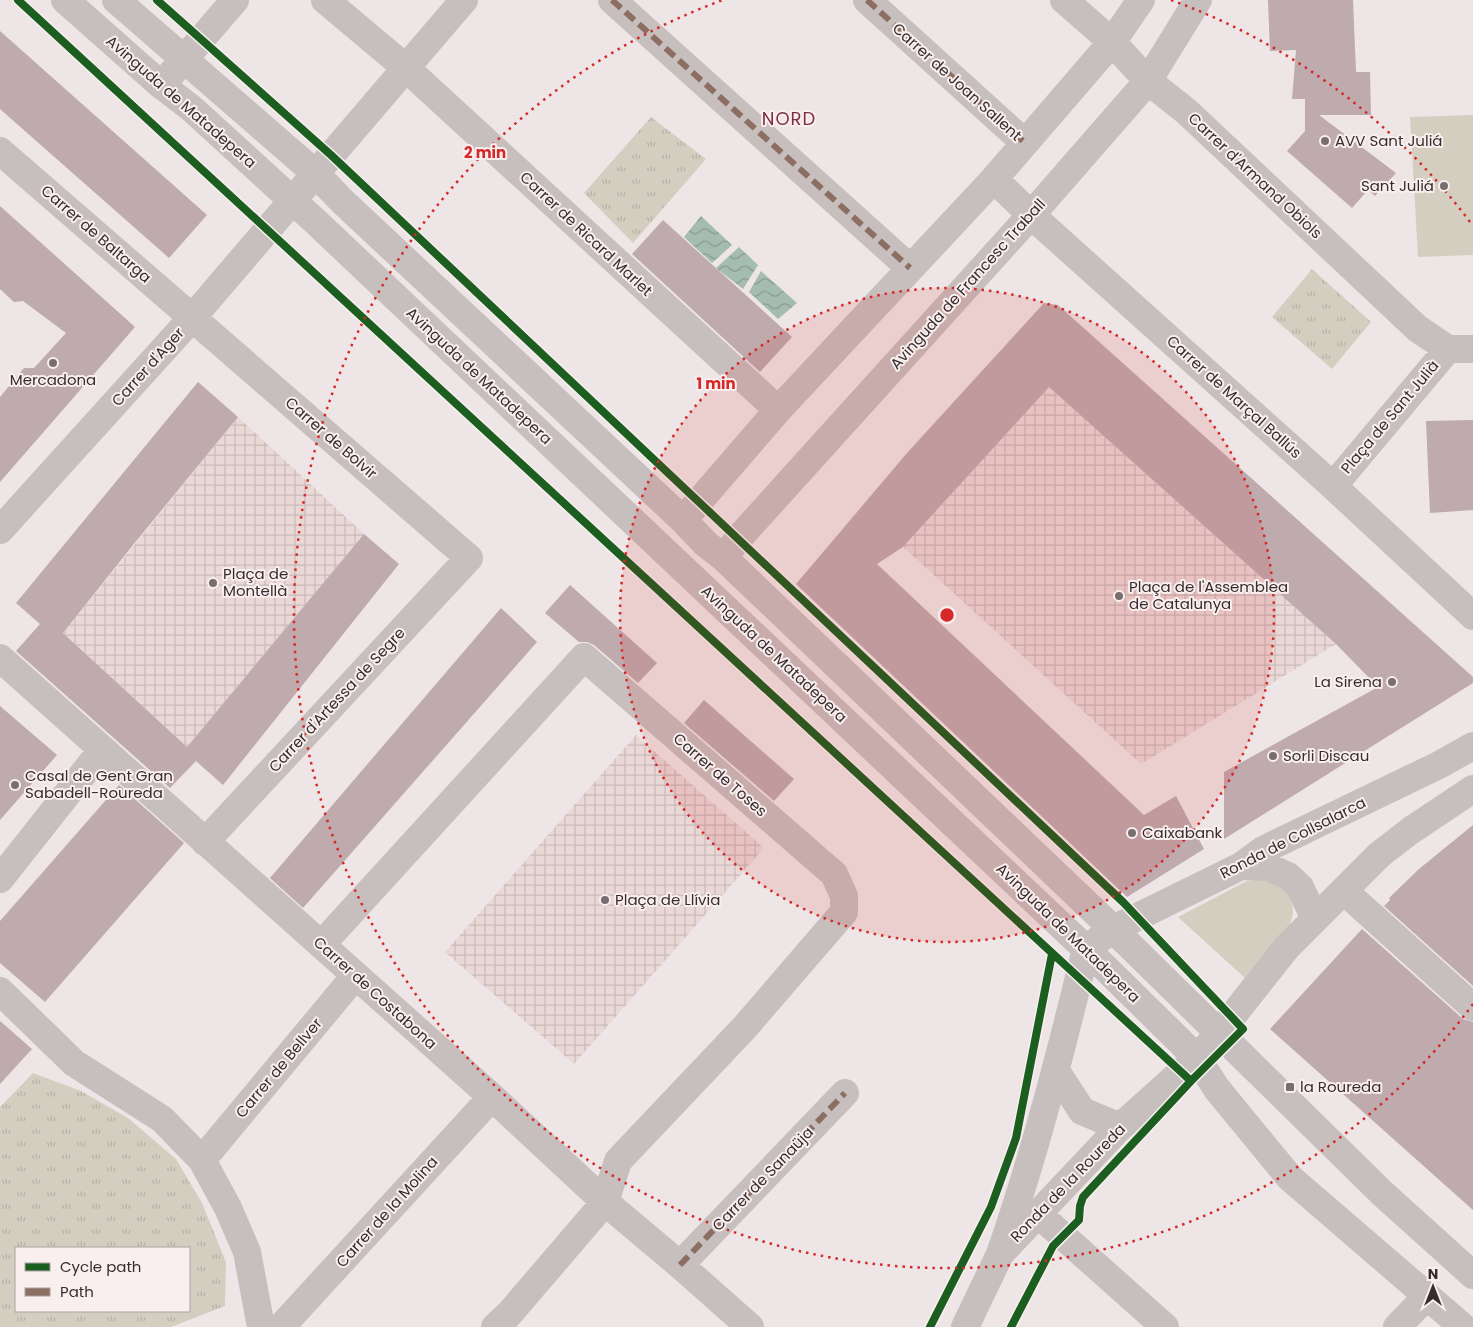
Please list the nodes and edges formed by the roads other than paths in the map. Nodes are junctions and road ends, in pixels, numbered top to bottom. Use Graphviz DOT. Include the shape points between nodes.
graph roads {
  1 [pos="65,0"];
  2 [pos="116,0"];
  3 [pos="235,0"];
  4 [pos="325,0"];
  5 [pos="464,0"];
  6 [pos="612,0"];
  7 [pos="867,0"];
  8 [pos="1064,0"];
  9 [pos="1141,0"];
  10 [pos="1198,0"];
  11 [pos="1112,42"];
  12 [pos="185,59"];
  13 [pos="406,68"];
  14 [pos="1148,81"];
  15 [pos="161,85"];
  16 [pos="1025,143"];
  17 [pos="0,151"];
  18 [pos="315,173"];
  19 [pos="994,179"];
  20 [pos="293,202"];
  21 [pos="1031,215"];
  22 [pos="910,268"];
  23 [pos="192,318"];
  24 [pos="1461,349"];
  25 [pos="778,410"];
  26 [pos="1332,486"];
  27 [pos="683,520"];
  28 [pos="0,530"];
  29 [pos="469,558"];
  30 [pos="724,558"];
  31 [pos="1473,616"];
  32 [pos="0,658"];
  33 [pos="1473,746"];
  34 [pos="102,750"];
  35 [pos="1473,789"];
  36 [pos="204,842"];
  37 [pos="1240,866"];
  38 [pos="0,879"];
  39 [pos="1344,891"];
  40 [pos="1315,919"];
  41 [pos="1113,929"];
  42 [pos="321,945"];
  43 [pos="1086,949"];
  44 [pos="356,976"];
  45 [pos="0,991"];
  46 [pos="1473,1007"];
  47 [pos="1219,1033"];
  48 [pos="1196,1058"];
  49 [pos="1056,1071"];
  50 [pos="845,1093"];
  51 [pos="492,1097"];
  52 [pos="1120,1127"];
  53 [pos="202,1160"];
  54 [pos="605,1202"];
  55 [pos="1038,1214"];
  56 [pos="1000,1254"];
  57 [pos="680,1265"];
  58 [pos="1473,1274"];
  59 [pos="1427,1296"];
  60 [pos="261,1327"];
  61 [pos="281,1327"];
  62 [pos="495,1327"];
  63 [pos="750,1327"];
  64 [pos="965,1327"];
  65 [pos="1165,1327"];
  66 [pos="1397,1327"];
  67 [pos="1463,1327"];
  1 -- 15 [label="street, Avinguda de Matadepera"];
  2 -- 12 [label="street"];
  3 -- 12 [label="street"];
  4 -- 13 [label="street, Carrer de Ricard Marlet"];
  5 -- 13 [label="street, Carrer d'Ager"];
  6 -- 22 [label="street"];
  7 -- 16 [label="street, Carrer de Joan Sallent"];
  8 -- 11 [label="street, Carrer d'Armand Obiols"];
  9 -- 11 [label="street"];
  10 -- 14 [label="street, Avinguda de Francesc Traball"];
  11 -- 14 [label="street, Carrer d'Armand Obiols"];
  11 -- 16 [label="street"];
  12 -- 15 [label="street"];
  12 -- 18 [label="street"];
  13 -- 18 [label="street, Carrer d'Ager"];
  13 -- 25 [label="street, Carrer de Ricard Marlet"];
  14 -- 21 [label="street, Avinguda de Francesc Traball"];
  14 -- 24 [label="street, Carrer d'Armand Obiols" via="1186,111 1418,329"];
  15 -- 20 [label="street, Avinguda de Matadepera" via="191,108"];
  16 -- 19 [label="street"];
  17 -- 23 [label="street, Carrer de Baltarga"];
  18 -- 20 [label="street, Carrer d'Ager"];
  18 -- 27 [label="street"];
  19 -- 21 [label="street, Carrer de Marçal Ballús"];
  19 -- 22 [label="street"];
  20 -- 23 [label="street, Carrer d'Ager"];
  20 -- 43 [label="street, Avinguda de Matadepera"];
  21 -- 26 [label="street, Carrer de Marçal Ballús"];
  21 -- 30 [label="street, Avinguda de Francesc Traball"];
  22 -- 25 [label="street"];
  23 -- 28 [label="street, Carrer d'Ager"];
  23 -- 29 [label="street, Carrer de Bolvir"];
  24 -- 26 [label="street, Plaça de Sant Julià"];
  25 -- 27 [label="street"];
  26 -- 31 [label="street, Carrer de Marçal Ballús"];
  27 -- 30 [label="street"];
  29 -- 36 [label="street, Carrer d'Artessa de Segre"];
  30 -- 41 [label="street"];
  32 -- 34 [label="street, Carrer de Costabona"];
  33 -- 37 [label="street, Ronda de Collsalarca" via="1263,850"];
  34 -- 36 [label="street, Carrer de Costabona"];
  34 -- 38 [label="street"];
  35 -- 39 [label="street" via="1379,855"];
  36 -- 42 [label="street, Carrer de Costabona"];
  37 -- 40 [label="street" via="1268,867 1288,876 1300,887"];
  37 -- 41 [label="street, Ronda de Collsalarca"];
  39 -- 40 [label="street"];
  39 -- 46 [label="street"];
  40 -- 47 [label="street" via="1286,948"];
  41 -- 43 [label="street, Ronda de Collsalarca"];
  41 -- 47 [label="street"];
  42 -- 44 [label="street, Carrer de Costabona"];
  42 -- 54 [label="street, Carrer de Toses" via="584,657 834,874 844,896 844,912 745,1027 618,1161"];
  43 -- 48 [label="street, Avinguda de Matadepera"];
  43 -- 49 [label="street"];
  44 -- 51 [label="street, Carrer de Costabona"];
  44 -- 53 [label="street, Carrer de Bellver"];
  45 -- 53 [label="street" via="74,1063 162,1119"];
  47 -- 48 [label="street, Ronda de la Roureda"];
  47 -- 58 [label="street" via="1383,1194"];
  48 -- 52 [label="street, Ronda de la Roureda"];
  48 -- 59 [label="street, Avinguda de Matadepera" via="1217,1089 1290,1178"];
  49 -- 52 [label="street" via="1082,1111"];
  49 -- 56 [label="street"];
  50 -- 57 [label="street, Carrer de Sanaüja"];
  51 -- 54 [label="street, Carrer de Costabona"];
  51 -- 61 [label="street, Carrer de la Molina"];
  52 -- 55 [label="street, Ronda de la Roureda"];
  53 -- 60 [label="street" via="247,1252"];
  54 -- 57 [label="street, Carrer de Costabona"];
  54 -- 62 [label="street"];
  55 -- 56 [label="street, Ronda de la Roureda"];
  55 -- 65 [label="street"];
  56 -- 64 [label="street, Ronda de la Roureda"];
  57 -- 63 [label="street, Carrer de Costabona"];
  59 -- 66 [label="street"];
  59 -- 67 [label="street, Avinguda de Matadepera"];
}
